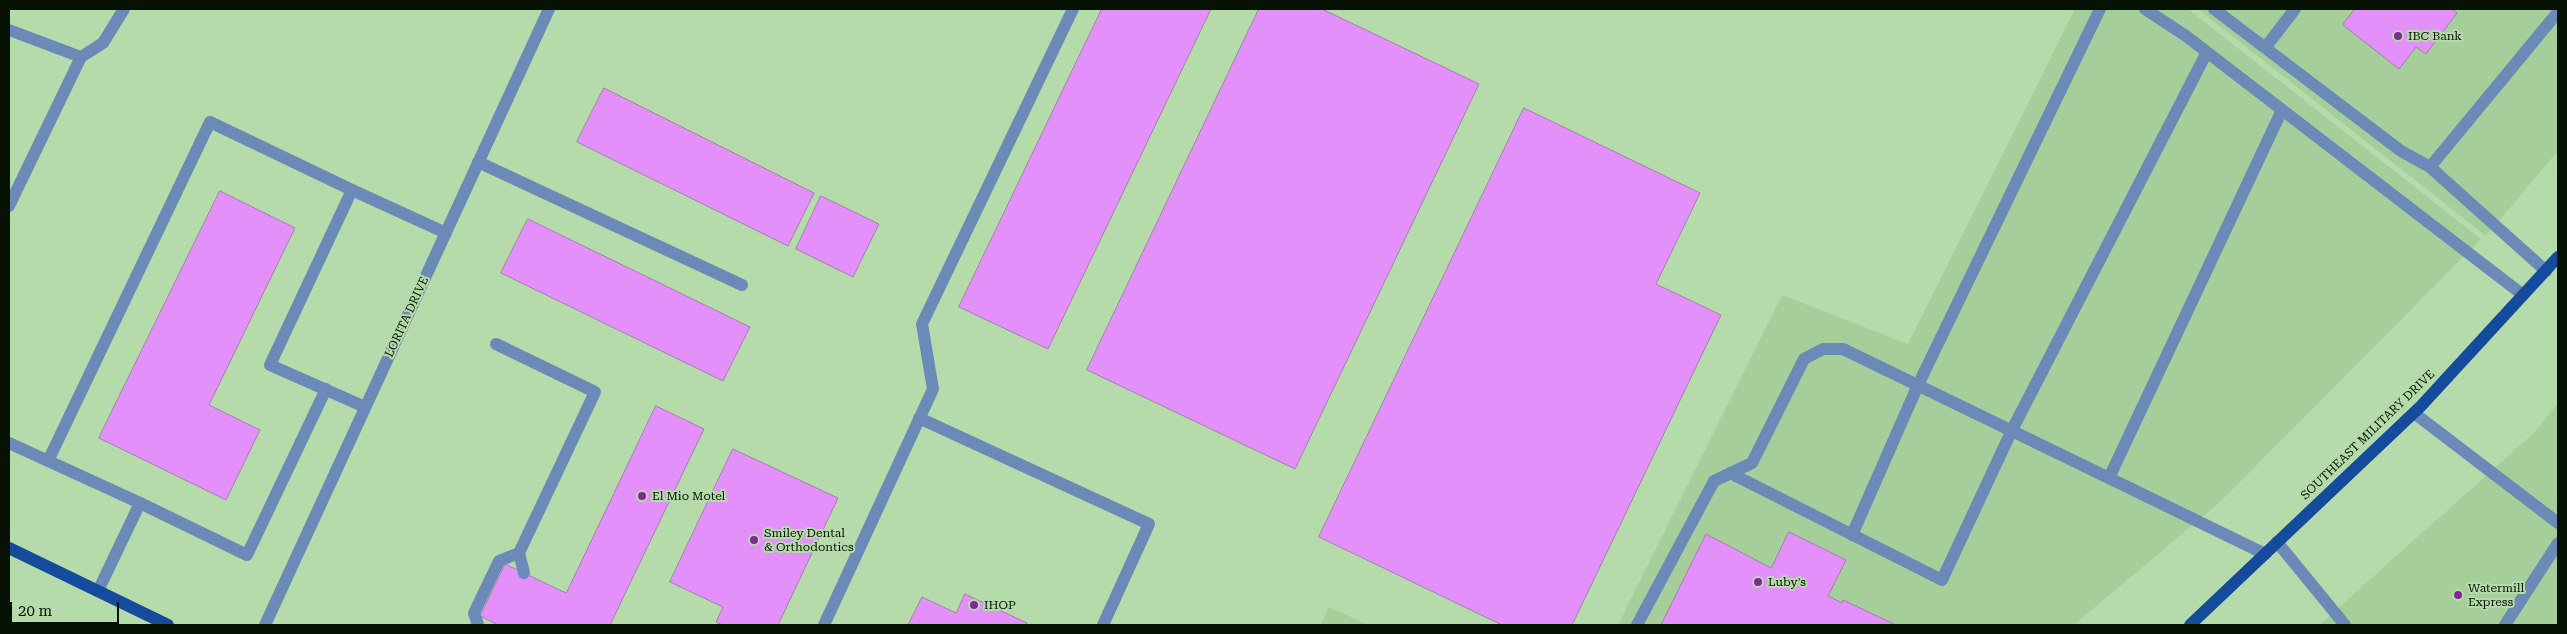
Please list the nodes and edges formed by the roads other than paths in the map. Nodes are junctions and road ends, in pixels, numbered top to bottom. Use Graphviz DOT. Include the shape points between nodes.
graph roads {
  1 [pos="124,9"];
  2 [pos="549,9"];
  3 [pos="1073,9"];
  4 [pos="2100,9"];
  5 [pos="2214,9"];
  6 [pos="2295,9"];
  7 [pos="2154,11"];
  8 [pos="2558,12"];
  9 [pos="9,30"];
  10 [pos="2265,48"];
  11 [pos="2207,52"];
  12 [pos="81,57"];
  13 [pos="2282,110"];
  14 [pos="478,162"];
  15 [pos="2430,167"];
  16 [pos="352,190"];
  17 [pos="9,206"];
  18 [pos="446,233"];
  19 [pos="2558,257"];
  20 [pos="2546,270"];
  21 [pos="742,286"];
  22 [pos="2523,295"];
  23 [pos="496,344"];
  24 [pos="1918,385"];
  25 [pos="326,389"];
  26 [pos="365,407"];
  27 [pos="2414,413"];
  28 [pos="920,418"];
  29 [pos="2012,430"];
  30 [pos="9,442"];
  31 [pos="48,461"];
  32 [pos="1730,473"];
  33 [pos="2109,478"];
  34 [pos="140,504"];
  35 [pos="2558,523"];
  36 [pos="1852,535"];
  37 [pos="2277,542"];
  38 [pos="2558,542"];
  39 [pos="9,548"];
  40 [pos="519,553"];
  41 [pos="2265,554"];
  42 [pos="524,573"];
  43 [pos="98,591"];
  44 [pos="168,625"];
  45 [pos="265,625"];
  46 [pos="478,625"];
  47 [pos="824,625"];
  48 [pos="1103,625"];
  49 [pos="1637,625"];
  50 [pos="2190,625"];
  51 [pos="2345,625"];
  52 [pos="2505,625"];
  1 -- 12 [label="street" via="102,43"];
  2 -- 14 [label="street, LORITA DRIVE"];
  3 -- 28 [label="street" via="922,324 933,389"];
  4 -- 24 [label="street"];
  5 -- 10 [label="street"];
  6 -- 10 [label="street"];
  7 -- 11 [label="street"];
  8 -- 15 [label="street"];
  9 -- 12 [label="street"];
  10 -- 15 [label="street" via="2401,151"];
  11 -- 13 [label="street"];
  11 -- 29 [label="street"];
  12 -- 17 [label="street"];
  13 -- 22 [label="street"];
  13 -- 33 [label="street"];
  14 -- 18 [label="street, LORITA DRIVE"];
  14 -- 21 [label="street"];
  15 -- 20 [label="street"];
  16 -- 18 [label="street"];
  16 -- 25 [label="street" via="270,365"];
  16 -- 31 [label="street" via="210,122"];
  18 -- 26 [label="street, LORITA DRIVE"];
  19 -- 20 [label="main road, SOUTHEAST MILITARY DRIVE"];
  20 -- 22 [label="main road, SOUTHEAST MILITARY DRIVE"];
  22 -- 27 [label="main road, SOUTHEAST MILITARY DRIVE"];
  23 -- 40 [label="street" via="595,392"];
  24 -- 29 [label="street"];
  24 -- 32 [label="street" via="1843,349 1823,349 1804,359 1752,463"];
  24 -- 36 [label="street"];
  25 -- 26 [label="street"];
  25 -- 34 [label="street" via="247,555"];
  26 -- 45 [label="street, LORITA DRIVE"];
  27 -- 35 [label="street"];
  27 -- 37 [label="main road, SOUTHEAST MILITARY DRIVE"];
  28 -- 47 [label="street"];
  28 -- 48 [label="street" via="1149,524"];
  29 -- 33 [label="street"];
  29 -- 36 [label="street" via="1942,580"];
  30 -- 31 [label="street"];
  31 -- 34 [label="street"];
  32 -- 36 [label="street"];
  32 -- 49 [label="street" via="1714,481"];
  33 -- 41 [label="street"];
  34 -- 43 [label="street"];
  37 -- 41 [label="main road, SOUTHEAST MILITARY DRIVE"];
  37 -- 51 [label="street"];
  38 -- 52 [label="street"];
  39 -- 43 [label="main road"];
  40 -- 42 [label="street"];
  40 -- 46 [label="street" via="499,560 474,613"];
  41 -- 50 [label="main road, SOUTHEAST MILITARY DRIVE"];
  43 -- 44 [label="main road"];
}
